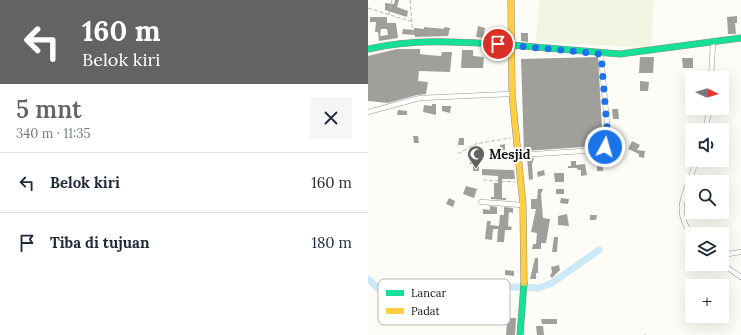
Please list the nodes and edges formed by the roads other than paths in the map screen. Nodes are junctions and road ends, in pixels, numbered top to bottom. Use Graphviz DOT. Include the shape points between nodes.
graph roads {
  1 [pos="511,0"];
  2 [pos="741,38"];
  3 [pos="713,43"];
  4 [pos="511,45"];
  5 [pos="368,49"];
  6 [pos="601,54"];
  7 [pos="711,71"];
  8 [pos="512,94"];
  9 [pos="368,112"];
  10 [pos="519,155"];
  11 [pos="694,167"];
  12 [pos="481,202"];
  13 [pos="523,205"];
  14 [pos="687,227"];
  15 [pos="741,252"];
  16 [pos="729,255"];
  17 [pos="729,269"];
  18 [pos="741,277"];
  19 [pos="520,335"];
  1 -- 4 [label="main road"];
  2 -- 3 [label="main road"];
  3 -- 6 [label="main road"];
  3 -- 7 [label="street"];
  4 -- 5 [label="main road" via="413,42 386,44"];
  4 -- 6 [label="main road"];
  4 -- 8 [label="main road"];
  6 -- 10 [label="street" via="607,146 600,150"];
  8 -- 9 [label="street" via="420,98"];
  8 -- 10 [label="main road"];
  10 -- 13 [label="main road"];
  11 -- 14 [label="street" via="680,207 681,216"];
  12 -- 13 [label="street"];
  13 -- 19 [label="main road" via="524,282"];
  15 -- 16 [label="street"];
  17 -- 18 [label="street"];
}
